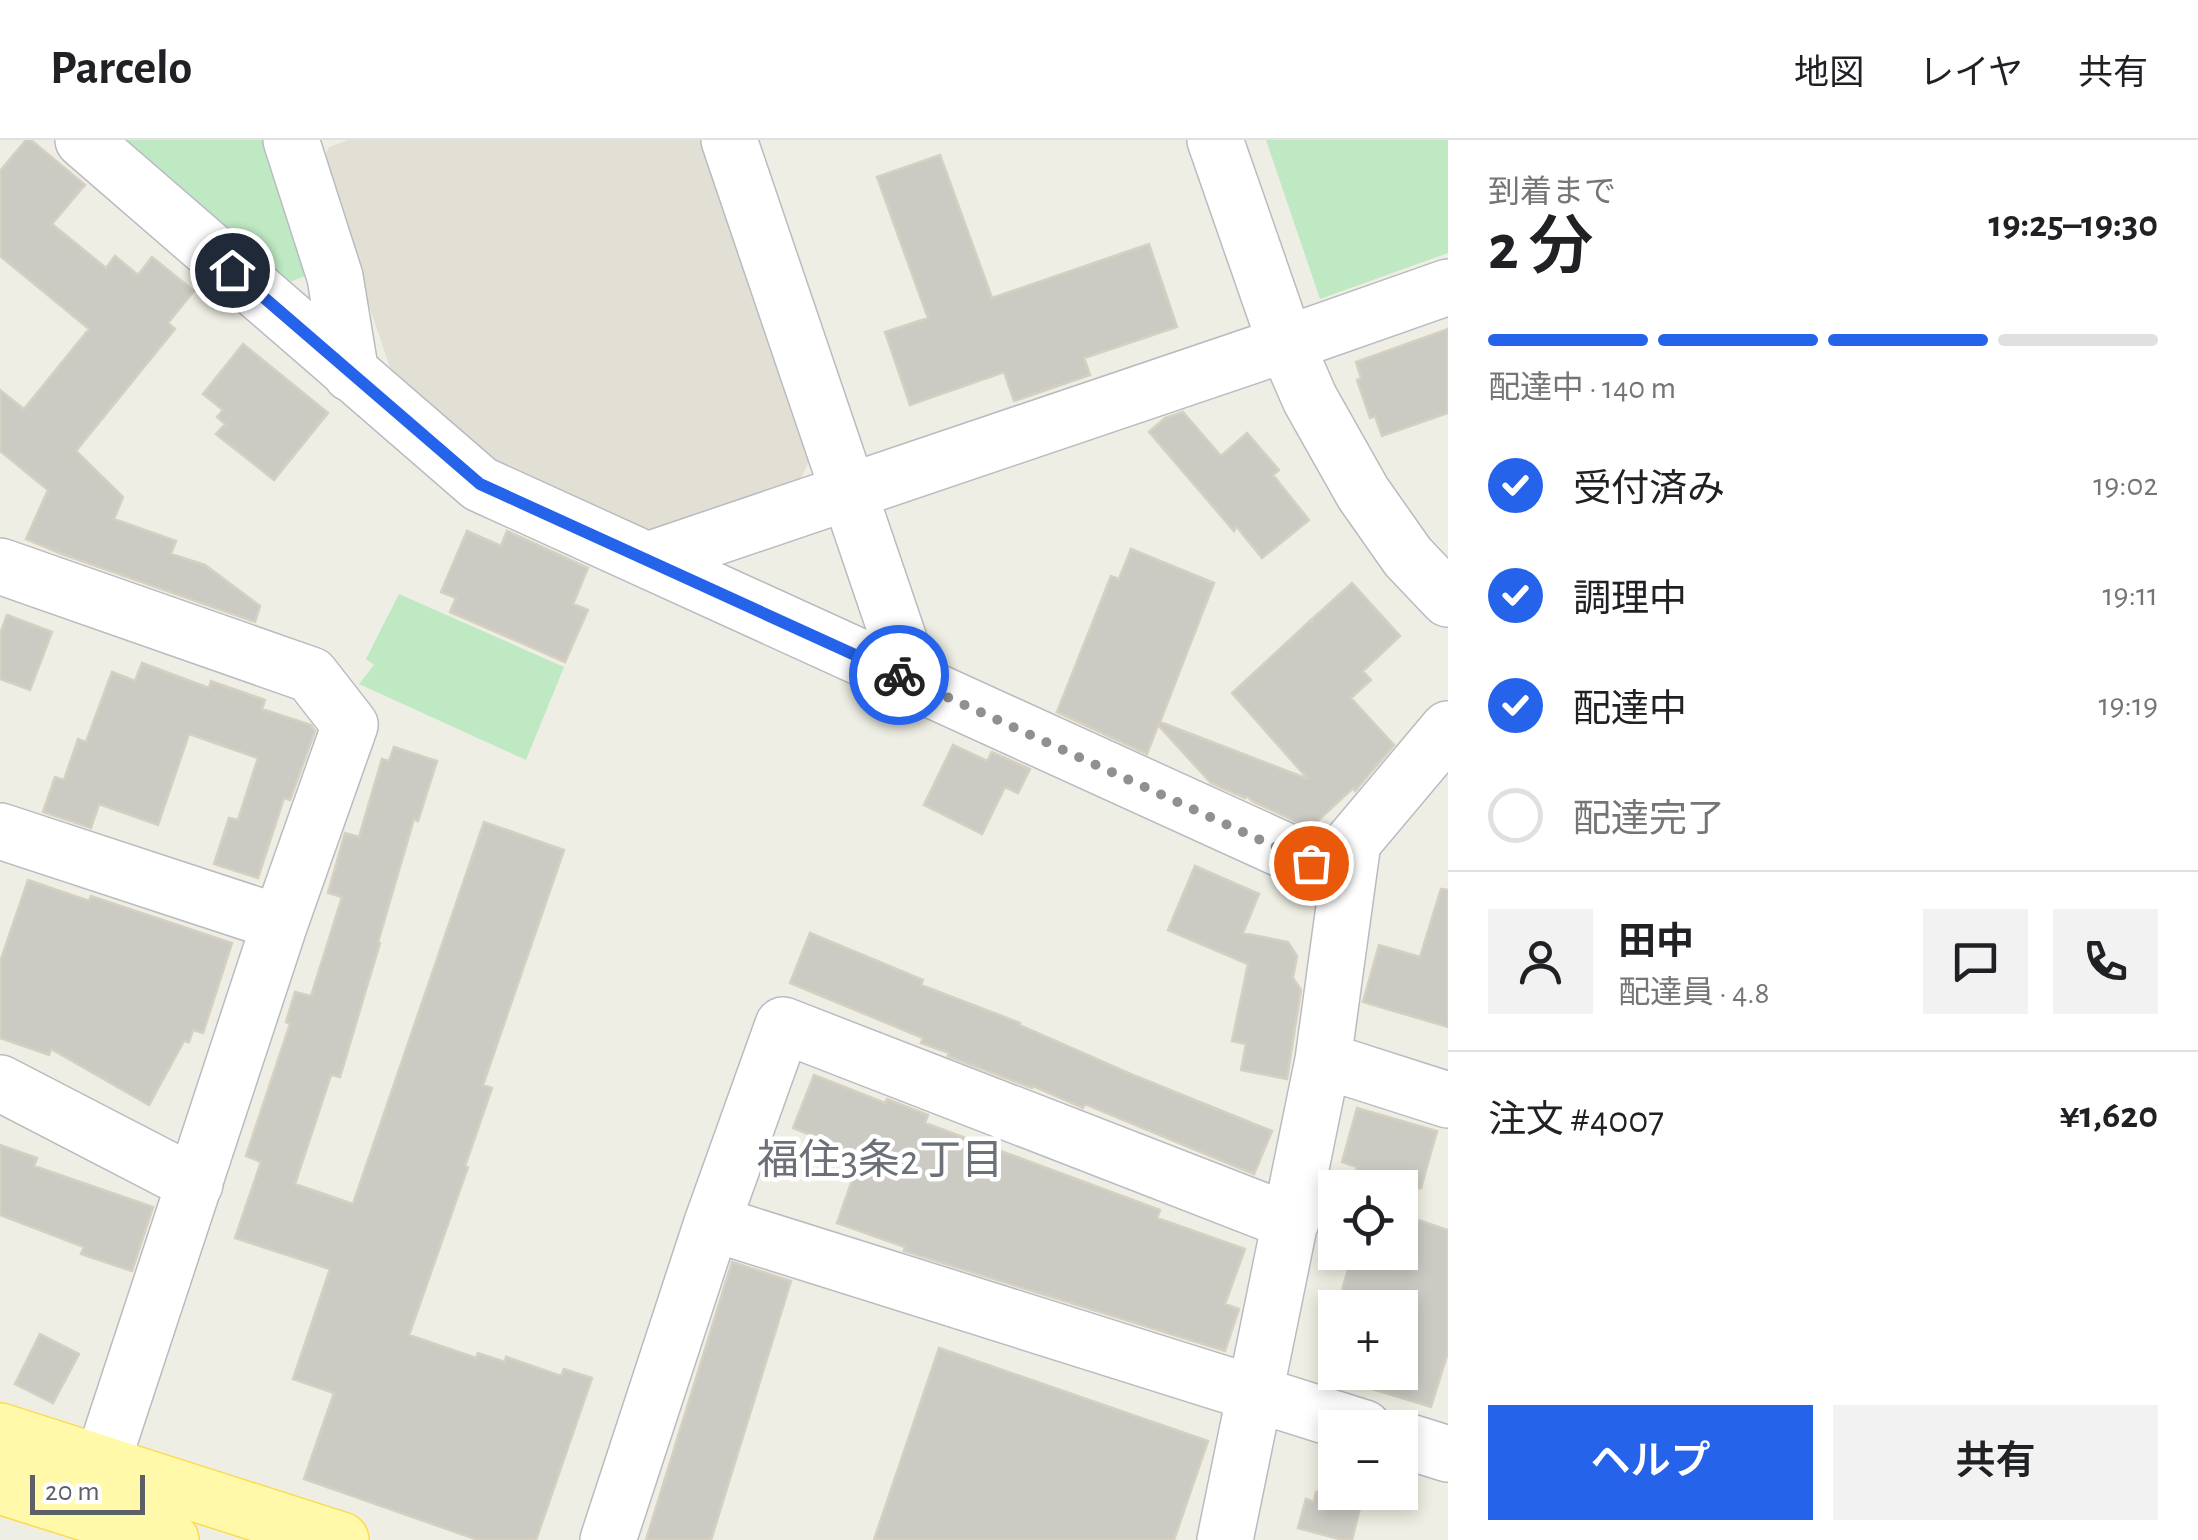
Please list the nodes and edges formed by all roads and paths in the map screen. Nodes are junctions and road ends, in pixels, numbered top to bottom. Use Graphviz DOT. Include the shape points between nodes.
graph roads {
  1 [pos="82,140"];
  2 [pos="291,140"];
  3 [pos="729,140"];
  4 [pos="1215,140"];
  5 [pos="1448,286"];
  6 [pos="1286,344"];
  7 [pos="351,374"];
  8 [pos="850,491"];
  9 [pos="648,560"];
  10 [pos="0,566"];
  11 [pos="1448,599"];
  12 [pos="913,681"];
  13 [pos="1448,729"];
  14 [pos="0,830"];
  15 [pos="1348,880"];
  16 [pos="280,922"];
  17 [pos="1323,1060"];
  18 [pos="0,1082"];
  19 [pos="1448,1100"];
  20 [pos="195,1184"];
  21 [pos="1291,1222"];
  22 [pos="712,1223"];
  23 [pos="1255,1393"];
  24 [pos="1318,1413"];
  25 [pos="0,1431"];
  26 [pos="1418,1445"];
  27 [pos="1448,1454"];
  28 [pos="102,1463"];
  29 [pos="0,1486"];
  30 [pos="171,1540"];
  31 [pos="341,1540"];
  32 [pos="608,1540"];
  33 [pos="1225,1540"];
  1 -- 7 [label="street"];
  2 -- 7 [label="street" via="335,277"];
  3 -- 8 [label="street"];
  4 -- 6 [label="street"];
  5 -- 6 [label="street"];
  6 -- 8 [label="street"];
  6 -- 11 [label="street" via="1362,493"];
  7 -- 9 [label="street" via="480,484"];
  8 -- 9 [label="street"];
  8 -- 12 [label="street"];
  9 -- 12 [label="street"];
  10 -- 16 [label="street" via="310,676 340,712 350,725"];
  12 -- 15 [label="street"];
  13 -- 15 [label="street" via="1352,842"];
  14 -- 16 [label="street"];
  15 -- 17 [label="street"];
  16 -- 20 [label="street"];
  17 -- 19 [label="street"];
  17 -- 21 [label="street"];
  18 -- 20 [label="street"];
  20 -- 28 [label="street"];
  21 -- 22 [label="street" via="783,1026"];
  21 -- 23 [label="street"];
  22 -- 23 [label="street"];
  22 -- 32 [label="street"];
  23 -- 24 [label="street"];
  23 -- 33 [label="street"];
  25 -- 28 [label="main road"];
  26 -- 27 [label="street"];
  28 -- 31 [label="main road"];
  29 -- 30 [label="main road"];
}
